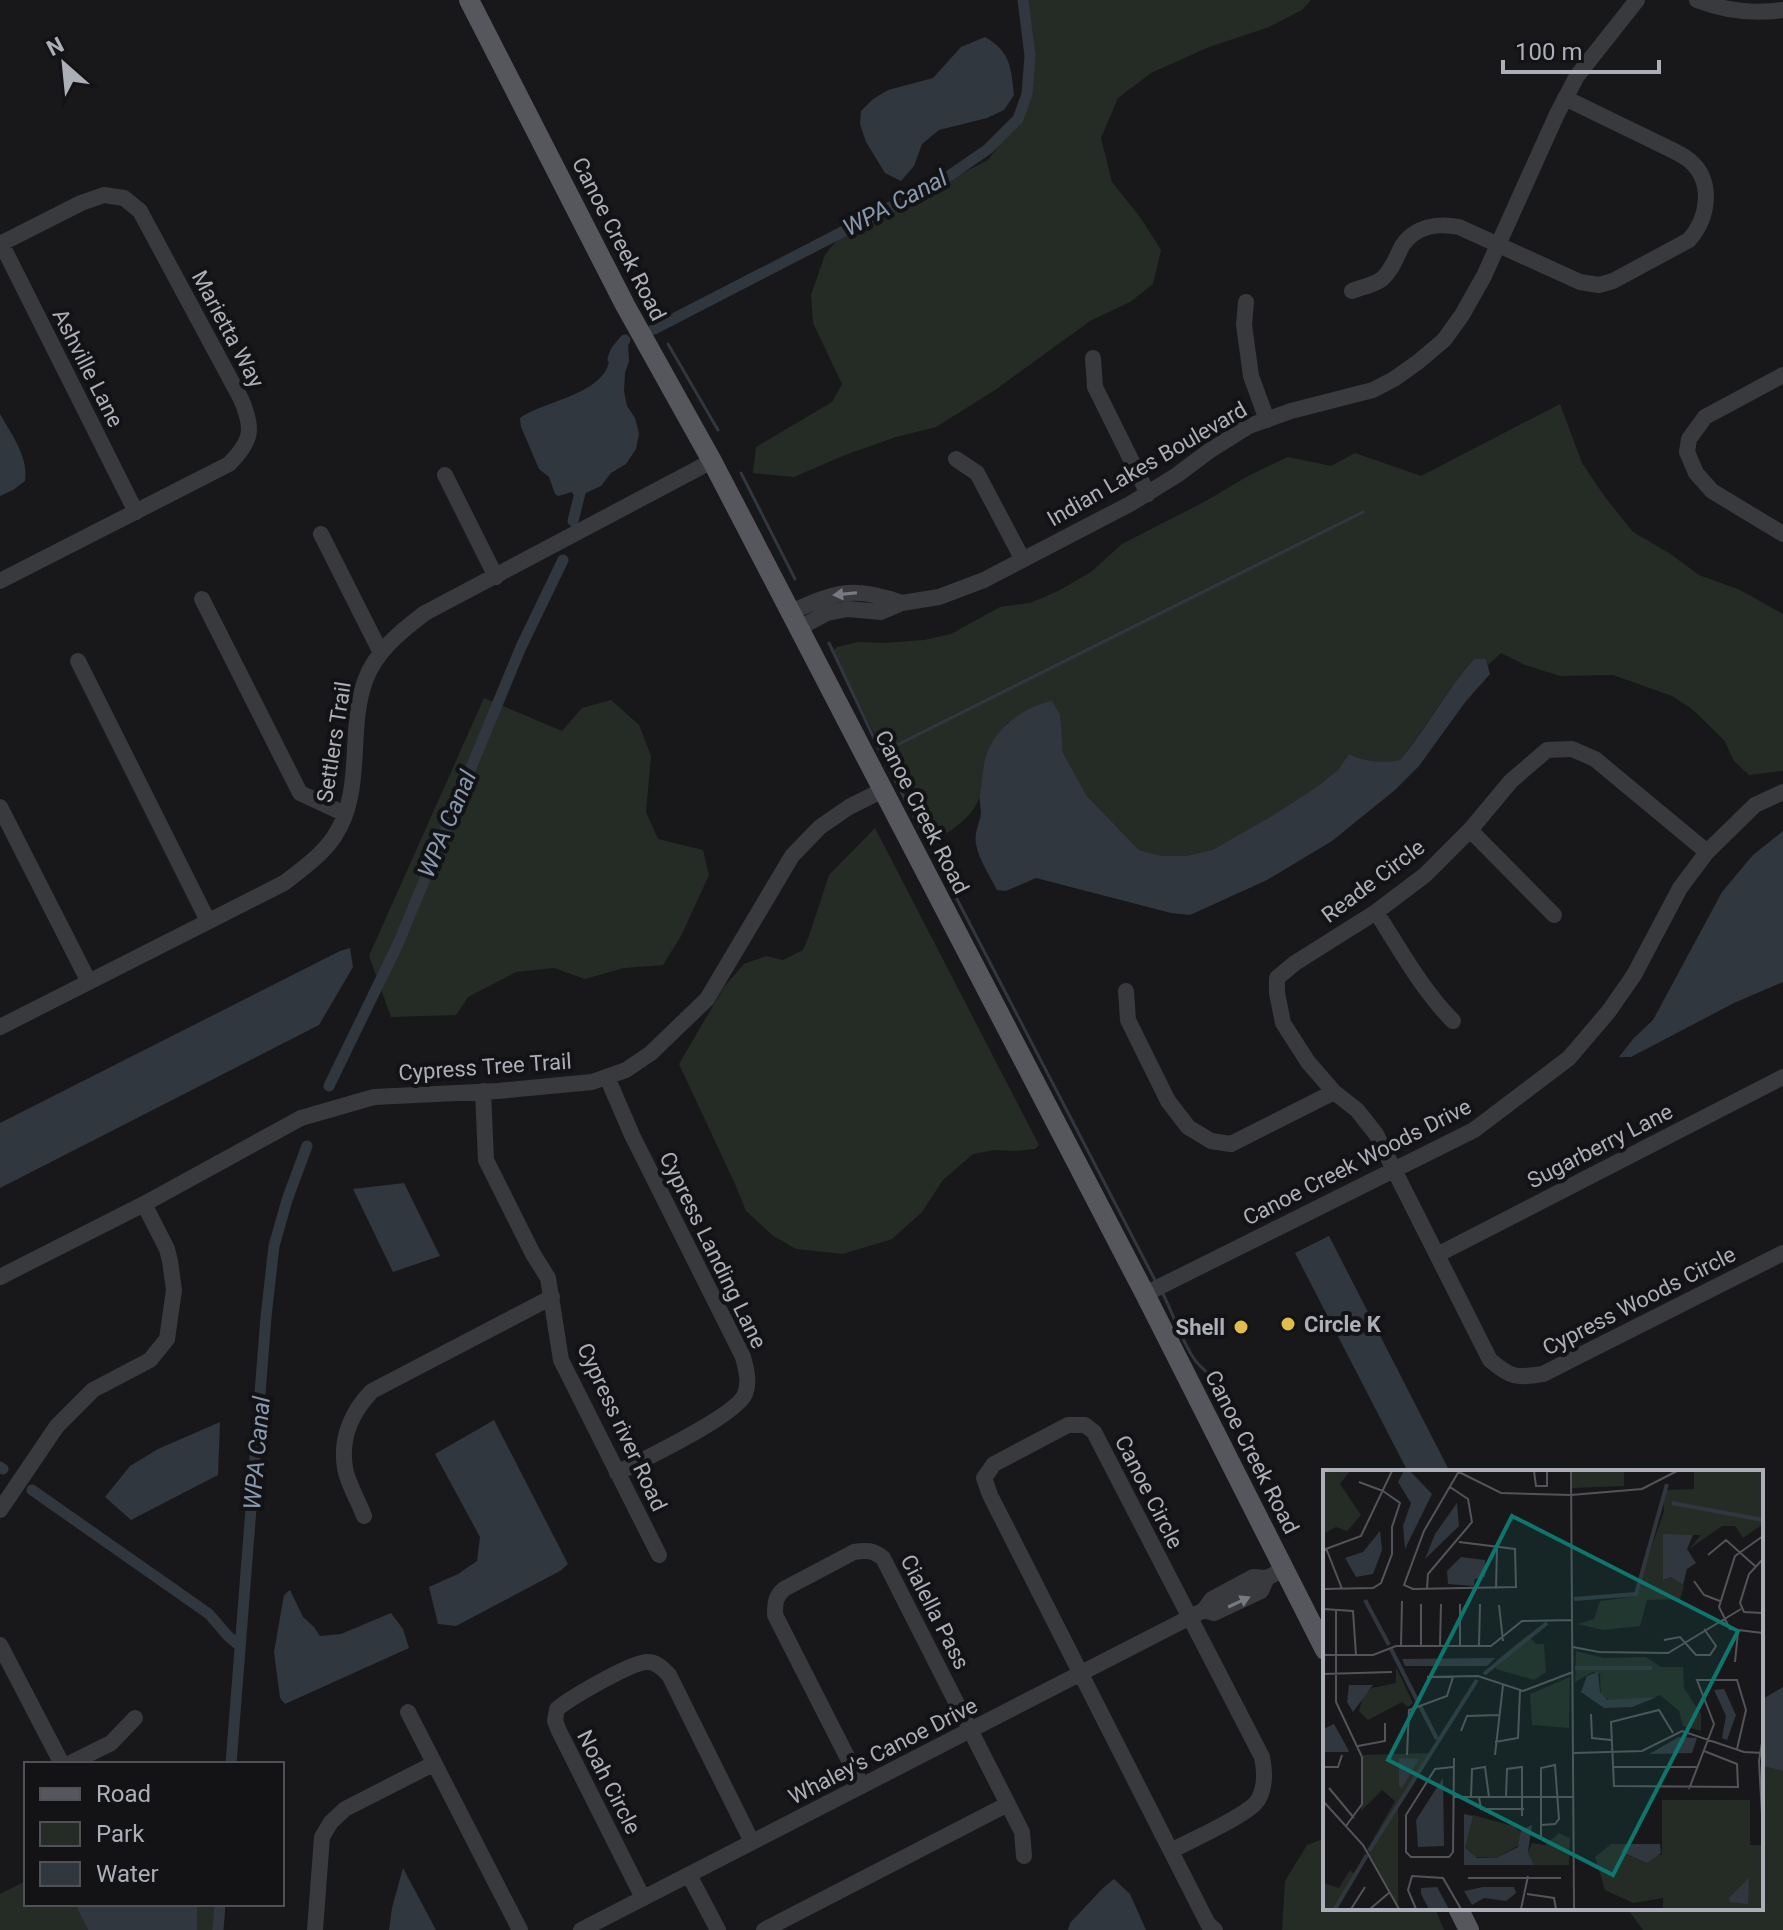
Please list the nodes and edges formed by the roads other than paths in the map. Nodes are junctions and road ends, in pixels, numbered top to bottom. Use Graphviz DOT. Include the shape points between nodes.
graph roads {
  1 [pos="469,0"];
  2 [pos="1637,0"];
  3 [pos="1697,0"];
  4 [pos="1783,10"];
  5 [pos="1565,98"];
  6 [pos="0,243"];
  7 [pos="1498,244"];
  8 [pos="1352,291"];
  9 [pos="1246,302"];
  10 [pos="1093,358"];
  11 [pos="1783,375"];
  12 [pos="1267,420"];
  13 [pos="956,459"];
  14 [pos="712,461"];
  15 [pos="445,475"];
  16 [pos="1148,494"];
  17 [pos="136,512"];
  18 [pos="321,534"];
  19 [pos="1783,534"];
  20 [pos="1023,560"];
  21 [pos="496,577"];
  22 [pos="0,581"];
  23 [pos="202,599"];
  24 [pos="795,620"];
  25 [pos="381,653"];
  26 [pos="78,661"];
  27 [pos="883,790"];
  28 [pos="1783,792"];
  29 [pos="0,807"];
  30 [pos="345,814"];
  31 [pos="1470,830"];
  32 [pos="1707,852"];
  33 [pos="1376,912"];
  34 [pos="1554,915"];
  35 [pos="208,921"];
  36 [pos="89,982"];
  37 [pos="1126,991"];
  38 [pos="1453,1021"];
  39 [pos="0,1027"];
  40 [pos="607,1077"];
  41 [pos="1783,1077"];
  42 [pos="483,1091"];
  43 [pos="1334,1092"];
  44 [pos="1396,1170"];
  45 [pos="144,1204"];
  46 [pos="1783,1253"];
  47 [pos="1437,1255"];
  48 [pos="0,1277"];
  49 [pos="1145,1294"];
  50 [pos="552,1297"];
  51 [pos="617,1473"];
  52 [pos="0,1510"];
  53 [pos="364,1516"];
  54 [pos="659,1555"];
  55 [pos="1275,1574"];
  56 [pos="1197,1614"];
  57 [pos="0,1645"];
  58 [pos="1323,1647"];
  59 [pos="1081,1674"];
  60 [pos="408,1712"];
  61 [pos="135,1718"];
  62 [pos="970,1730"];
  63 [pos="61,1762"];
  64 [pos="73,1762"];
  65 [pos="433,1764"];
  66 [pos="862,1786"];
  67 [pos="1008,1804"];
  68 [pos="752,1842"];
  69 [pos="1171,1851"];
  70 [pos="1024,1856"];
  71 [pos="689,1875"];
  72 [pos="643,1898"];
  73 [pos="1459,1910"];
  74 [pos="315,1930"];
  75 [pos="520,1930"];
  76 [pos="581,1930"];
  77 [pos="718,1930"];
  78 [pos="764,1930"];
  79 [pos="1215,1930"];
  80 [pos="1469,1930"];
  1 -- 14 [label="main road, Canoe Creek Road" via="625,305"];
  2 -- 5 [label="street, Indian Lakes Boulevard"];
  3 -- 4 [label="street" via="1730,11"];
  5 -- 7 [label="street, Indian Lakes Boulevard"];
  5 -- 7 [label="street" via="1696,167 1704,182 1706,206 1697,231 1675,248 1599,285 1580,282"];
  6 -- 17 [label="street, Ashville Lane"];
  6 -- 17 [label="street, Marietta Way" via="81,203 104,195 124,198 140,211 241,399 248,416 244,449 229,464"];
  7 -- 8 [label="street" via="1459,227 1426,228 1404,244 1379,282"];
  7 -- 12 [label="street, Indian Lakes Boulevard" via="1462,315 1418,362 1373,390"];
  9 -- 12 [label="street" via="1251,376"];
  10 -- 16 [label="street" via="1095,387"];
  11 -- 19 [label="street" via="1705,417 1680,449 1712,491"];
  12 -- 16 [label="street, Indian Lakes Boulevard" via="1249,426"];
  13 -- 20 [label="street" via="977,473"];
  14 -- 21 [label="street, Settlers Trail"];
  14 -- 24 [label="main road, Canoe Creek Road"];
  15 -- 21 [label="street"];
  16 -- 20 [label="street, Indian Lakes Boulevard"];
  17 -- 22 [label="street, Marietta Way"];
  18 -- 25 [label="street"];
  20 -- 24 [label="street, Indian Lakes Boulevard" via="939,597 881,612 848,609"];
  21 -- 25 [label="street, Settlers Trail" via="425,613"];
  23 -- 30 [label="street" via="300,793"];
  24 -- 27 [label="main road, Canoe Creek Road"];
  25 -- 30 [label="street, Settlers Trail" via="365,679 358,706 353,784"];
  26 -- 35 [label="street"];
  27 -- 40 [label="street, Cypress Tree Trail" via="820,827 792,856 707,999 651,1053"];
  27 -- 49 [label="main road, Canoe Creek Road"];
  28 -- 32 [label="street, Canoe Creek Woods Drive" via="1755,805"];
  29 -- 36 [label="street"];
  30 -- 35 [label="street, Settlers Trail" via="334,837 284,883"];
  31 -- 32 [label="street, Reade Circle" via="1538,756 1547,750 1572,749 1595,759"];
  31 -- 33 [label="street, Reade Circle" via="1425,875"];
  31 -- 34 [label="street"];
  32 -- 44 [label="street, Canoe Creek Woods Drive" via="1680,888 1618,999 1569,1058 1474,1130"];
  33 -- 38 [label="street"];
  33 -- 43 [label="street, Reade Circle" via="1277,978 1283,1023"];
  35 -- 36 [label="street, Settlers Trail"];
  36 -- 39 [label="street, Settlers Trail"];
  37 -- 43 [label="street" via="1128,1020 1168,1101 1188,1127 1211,1141 1231,1144"];
  40 -- 42 [label="street, Cypress Tree Trail"];
  40 -- 51 [label="street, Cypress Landing Lane" via="743,1357 748,1378 737,1406"];
  41 -- 47 [label="street, Sugarberry Lane"];
  42 -- 45 [label="street, Cypress Tree Trail" via="374,1097 301,1118"];
  42 -- 50 [label="street, Cypress river Road" via="486,1160 548,1278"];
  43 -- 44 [label="street, Reade Circle" via="1357,1110"];
  44 -- 47 [label="street, Cypress Woods Circle"];
  44 -- 49 [label="street, Canoe Creek Woods Drive"];
  45 -- 48 [label="street, Cypress Tree Trail"];
  45 -- 52 [label="street" via="170,1261 174,1290 167,1339 150,1360 93,1390 57,1426"];
  46 -- 47 [label="street, Cypress Woods Circle" via="1543,1374 1521,1378 1490,1360"];
  49 -- 55 [label="main road, Canoe Creek Road"];
  50 -- 51 [label="street, Cypress river Road" via="561,1360"];
  50 -- 53 [label="street" via="372,1391 359,1403 348,1424 345,1468"];
  51 -- 54 [label="street, Cypress river Road"];
  55 -- 56 [label="street, Whaley's Canoe Drive" via="1261,1591 1214,1613"];
  55 -- 58 [label="main road, Canoe Creek Road"];
  56 -- 59 [label="street, Whaley's Canoe Drive"];
  56 -- 59 [label="street, Canoe Circle" via="1094,1432 1085,1425 1068,1425 994,1464 984,1478"];
  56 -- 69 [label="street, Canoe Circle" via="1265,1772 1257,1802"];
  57 -- 63 [label="street"];
  59 -- 62 [label="street, Whaley's Canoe Drive"];
  59 -- 69 [label="street, Canoe Circle"];
  60 -- 65 [label="street"];
  61 -- 64 [label="street" via="111,1743"];
  62 -- 66 [label="street, Whaley's Canoe Drive"];
  62 -- 66 [label="street, Cialella Pass" via="883,1558 867,1550 854,1552 784,1589 776,1596 775,1615"];
  62 -- 67 [label="street, Cialella Pass"];
  65 -- 74 [label="street" via="345,1809 331,1822 322,1837"];
  65 -- 75 [label="street"];
  66 -- 68 [label="street, Whaley's Canoe Drive"];
  67 -- 70 [label="street, Cialella Pass" via="1022,1832"];
  67 -- 78 [label="street"];
  68 -- 71 [label="street, Whaley's Canoe Drive"];
  68 -- 72 [label="street, Noah Circle" via="669,1675 649,1661 621,1672 567,1700 557,1709 555,1721"];
  69 -- 79 [label="street, Canoe Circle"];
  71 -- 72 [label="street, Whaley's Canoe Drive"];
  71 -- 77 [label="street"];
  72 -- 76 [label="street, Whaley's Canoe Drive"];
  73 -- 80 [label="main road"];
}
